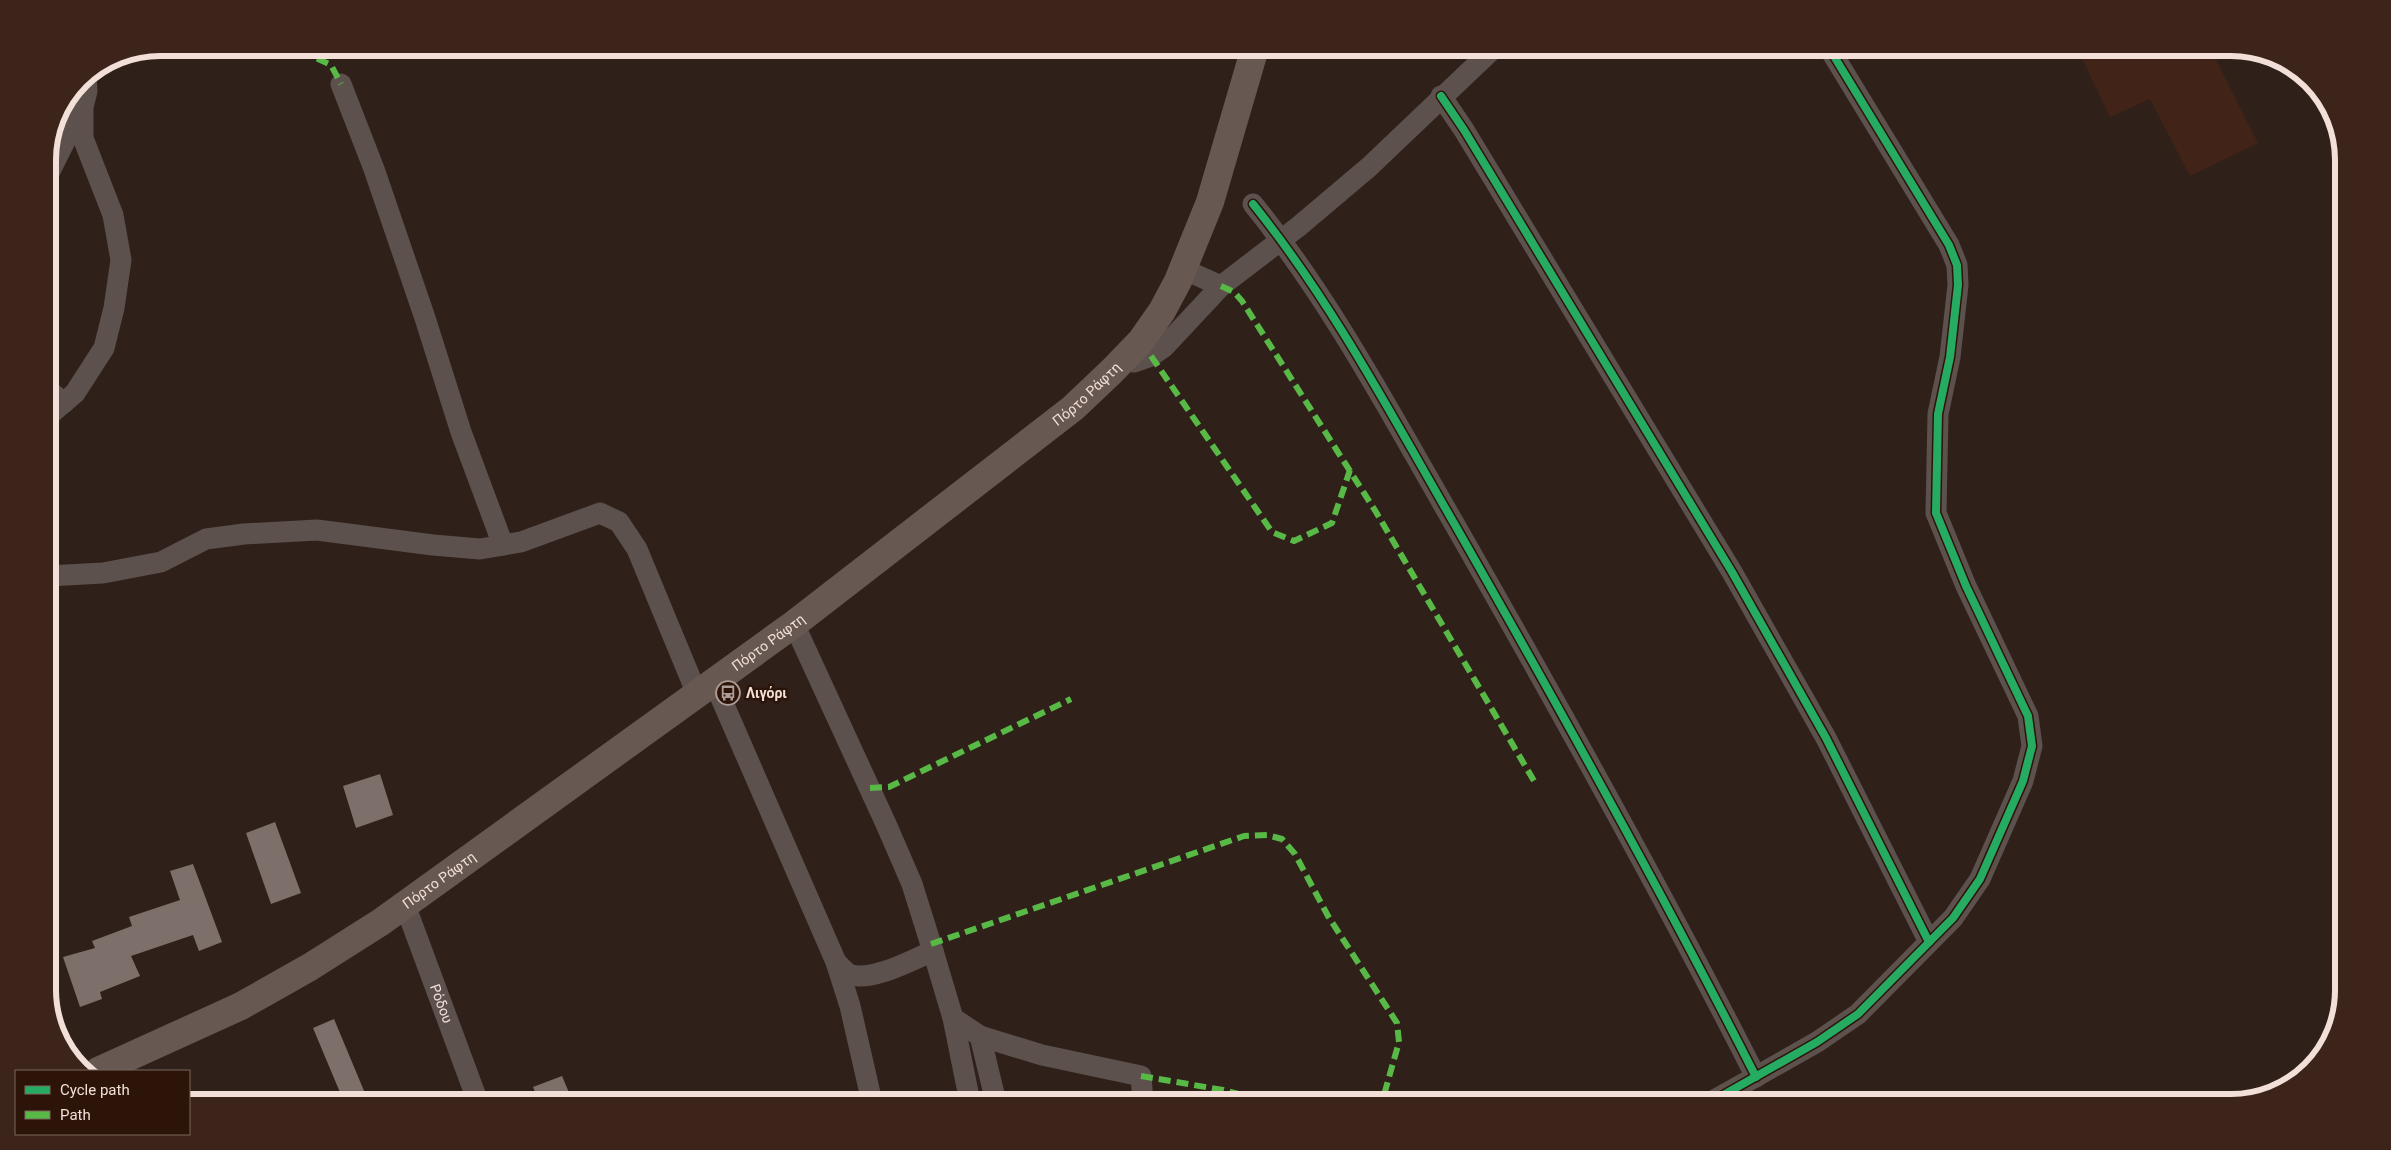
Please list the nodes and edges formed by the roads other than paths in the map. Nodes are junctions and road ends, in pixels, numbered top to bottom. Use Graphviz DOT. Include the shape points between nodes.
graph roads {
  1 [pos="1253,56"];
  2 [pos="1485,56"];
  3 [pos="1834,56"];
  4 [pos="341,84"];
  5 [pos="87,87"];
  6 [pos="1441,96"];
  7 [pos="83,107"];
  8 [pos="56,159"];
  9 [pos="1253,204"];
  10 [pos="1282,239"];
  11 [pos="1183,268"];
  12 [pos="1221,286"];
  13 [pos="1122,361"];
  14 [pos="56,402"];
  15 [pos="503,545"];
  16 [pos="56,576"];
  17 [pos="794,624"];
  18 [pos="706,688"];
  19 [pos="405,905"];
  20 [pos="1929,942"];
  21 [pos="933,951"];
  22 [pos="836,962"];
  23 [pos="953,1018"];
  24 [pos="980,1036"];
  25 [pos="100,1070"];
  26 [pos="1756,1077"];
  27 [pos="475,1094"];
  28 [pos="870,1094"];
  29 [pos="968,1094"];
  30 [pos="994,1094"];
  31 [pos="1142,1094"];
  32 [pos="1726,1094"];
  1 -- 11 [label="main road, Πόρτο Ράφτη" via="1210,202"];
  2 -- 6 [label="street"];
  3 -- 20 [label="street" via="1949,245 1957,265 1958,285 1950,357 1938,414 1936,513 1962,577 2028,716 2032,746 2023,781 1980,879 1953,918"];
  4 -- 15 [label="street" via="374,169 461,432"];
  5 -- 7 [label="street"];
  6 -- 10 [label="street" via="1368,167"];
  6 -- 20 [label="street" via="1732,572 1826,738"];
  7 -- 8 [label="street"];
  7 -- 14 [label="street" via="83,138 113,215 121,260 104,348 75,393"];
  9 -- 10 [label="street"];
  10 -- 12 [label="street"];
  10 -- 26 [label="street" via="1357,356 1504,611 1598,779"];
  11 -- 12 [label="street"];
  11 -- 13 [label="main road, Πόρτο Ράφτη" via="1162,311"];
  12 -- 13 [label="street" via="1164,347 1143,359"];
  13 -- 17 [label="main road, Πόρτο Ράφτη" via="1073,408"];
  15 -- 16 [label="street" via="480,549 316,530 253,534 206,539 161,562 103,573"];
  15 -- 18 [label="street" via="521,542 600,513 620,522 637,549"];
  17 -- 18 [label="main road, Πόρτο Ράφτη"];
  17 -- 21 [label="street" via="912,884"];
  18 -- 19 [label="main road, Πόρτο Ράφτη"];
  18 -- 22 [label="street"];
  19 -- 25 [label="main road, Πόρτο Ράφτη" via="270,990 206,1023"];
  19 -- 27 [label="street, Ρόδου"];
  20 -- 26 [label="street" via="1858,1014 1818,1042"];
  21 -- 22 [label="street" via="865,976 849,974"];
  21 -- 23 [label="street"];
  22 -- 28 [label="street" via="850,1006"];
  23 -- 24 [label="street"];
  23 -- 29 [label="street"];
  24 -- 30 [label="street"];
  24 -- 31 [label="street" via="1042,1055 1140,1076"];
  26 -- 32 [label="street"];
}
